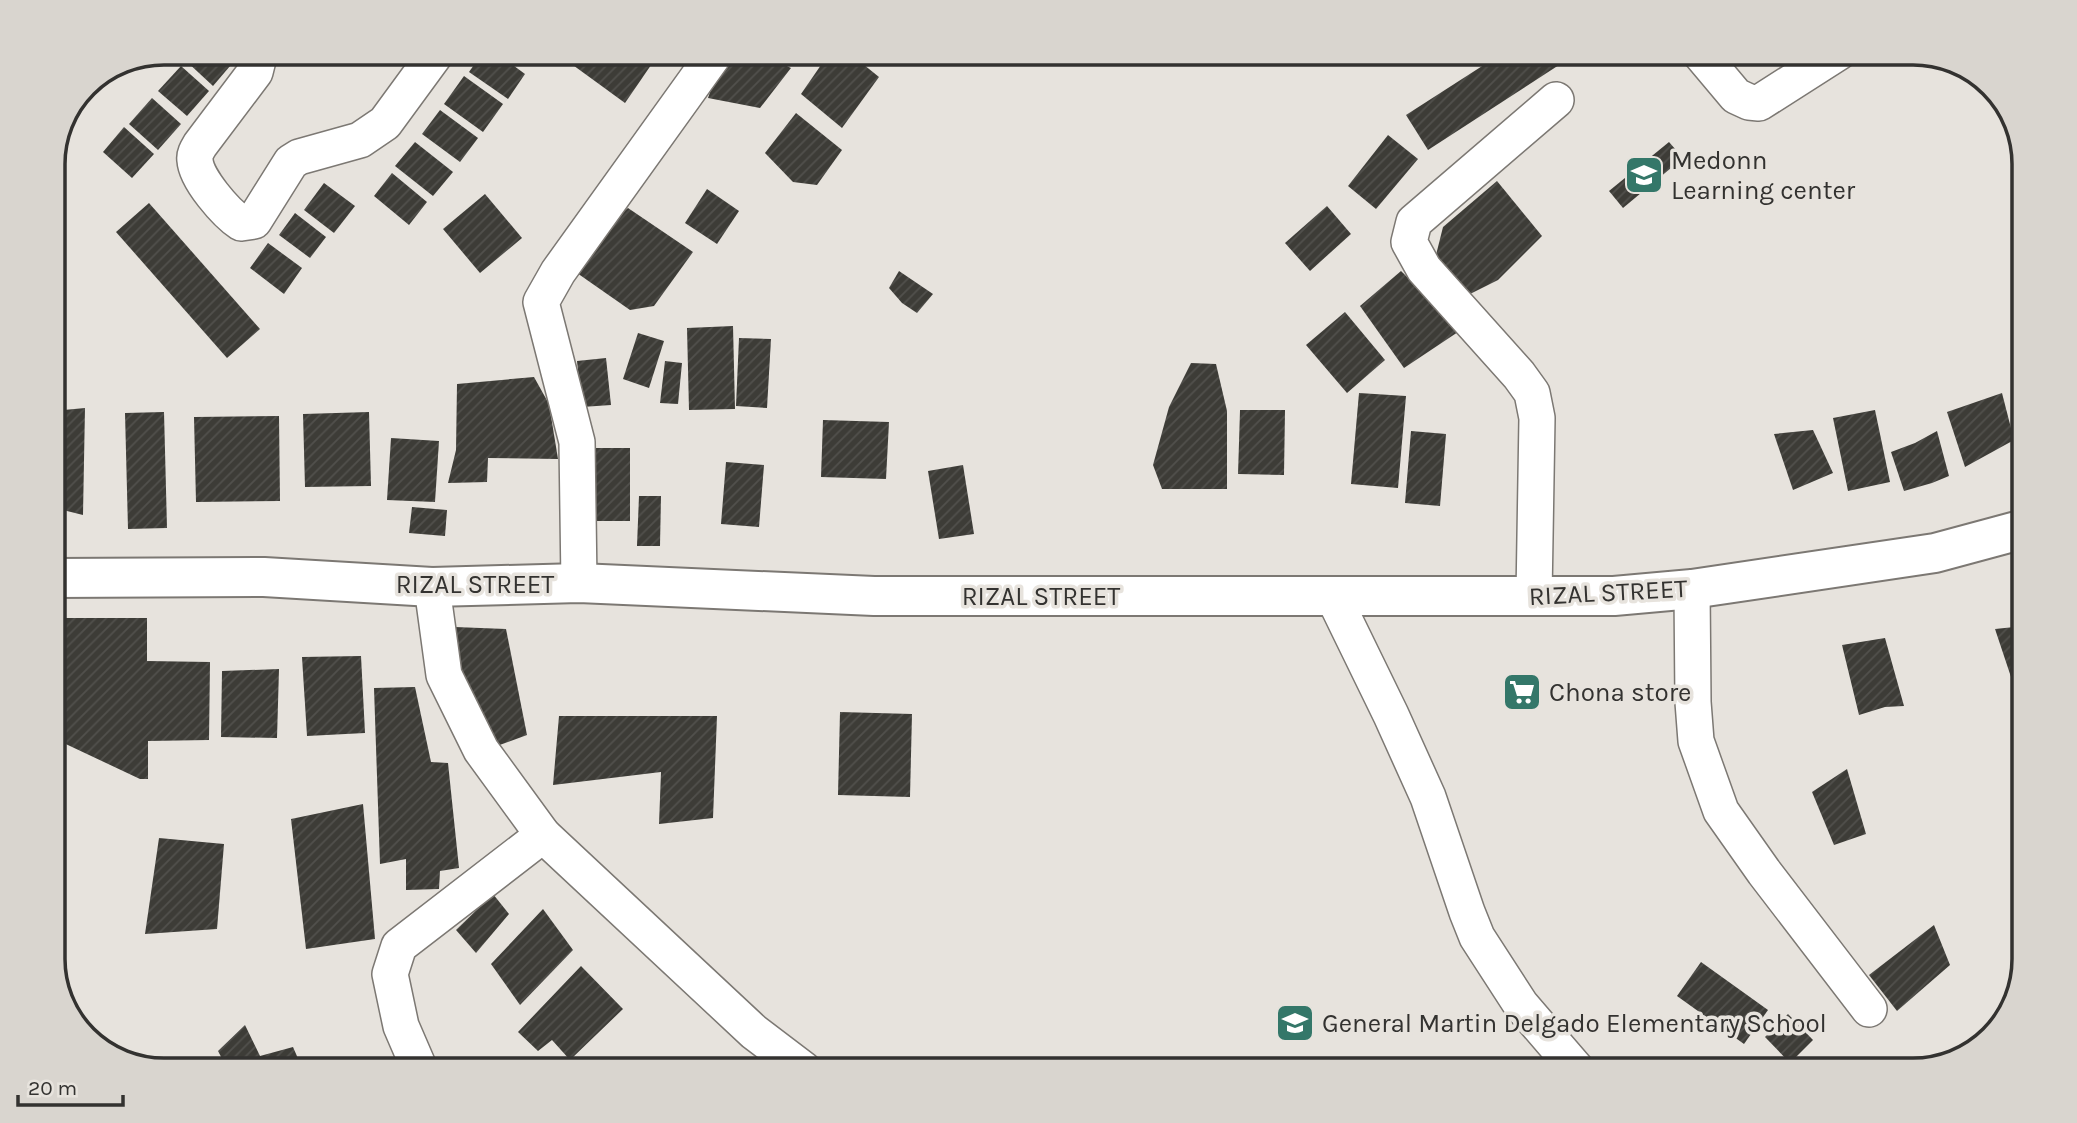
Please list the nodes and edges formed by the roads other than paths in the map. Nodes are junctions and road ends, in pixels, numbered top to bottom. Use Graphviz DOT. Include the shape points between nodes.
graph roads {
  1 [pos="257,65"];
  2 [pos="427,65"];
  3 [pos="707,65"];
  4 [pos="1710,65"];
  5 [pos="1819,65"];
  6 [pos="1556,100"];
  7 [pos="2012,532"];
  8 [pos="65,578"];
  9 [pos="579,583"];
  10 [pos="432,587"];
  11 [pos="1692,589"];
  12 [pos="1333,596"];
  13 [pos="1534,596"];
  14 [pos="543,835"];
  15 [pos="1869,1009"];
  16 [pos="415,1058"];
  17 [pos="788,1058"];
  18 [pos="1567,1058"];
  1 -- 2 [label="street" via="194,157 197,172 229,215 241,223 254,221 290,162 360,141 385,123"];
  3 -- 9 [label="street" via="541,302 577,442"];
  4 -- 5 [label="street" via="1736,96 1759,103"];
  6 -- 13 [label="street" via="1414,222 1409,242 1424,269 1532,393 1537,418"];
  7 -- 11 [label="main road, RIZAL STREET" via="1935,553"];
  8 -- 10 [label="main road, RIZAL STREET" via="264,577"];
  9 -- 10 [label="main road, RIZAL STREET"];
  9 -- 12 [label="main road, RIZAL STREET" via="874,596"];
  10 -- 14 [label="street" via="444,675 481,750"];
  11 -- 13 [label="main road, RIZAL STREET" via="1614,596"];
  11 -- 15 [label="street" via="1696,741 1721,811"];
  12 -- 13 [label="main road, RIZAL STREET"];
  12 -- 18 [label="street" via="1428,797 1477,937 1521,1005"];
  14 -- 16 [label="street" via="399,946 390,974 401,1026"];
  14 -- 17 [label="street" via="754,1032"];
}
